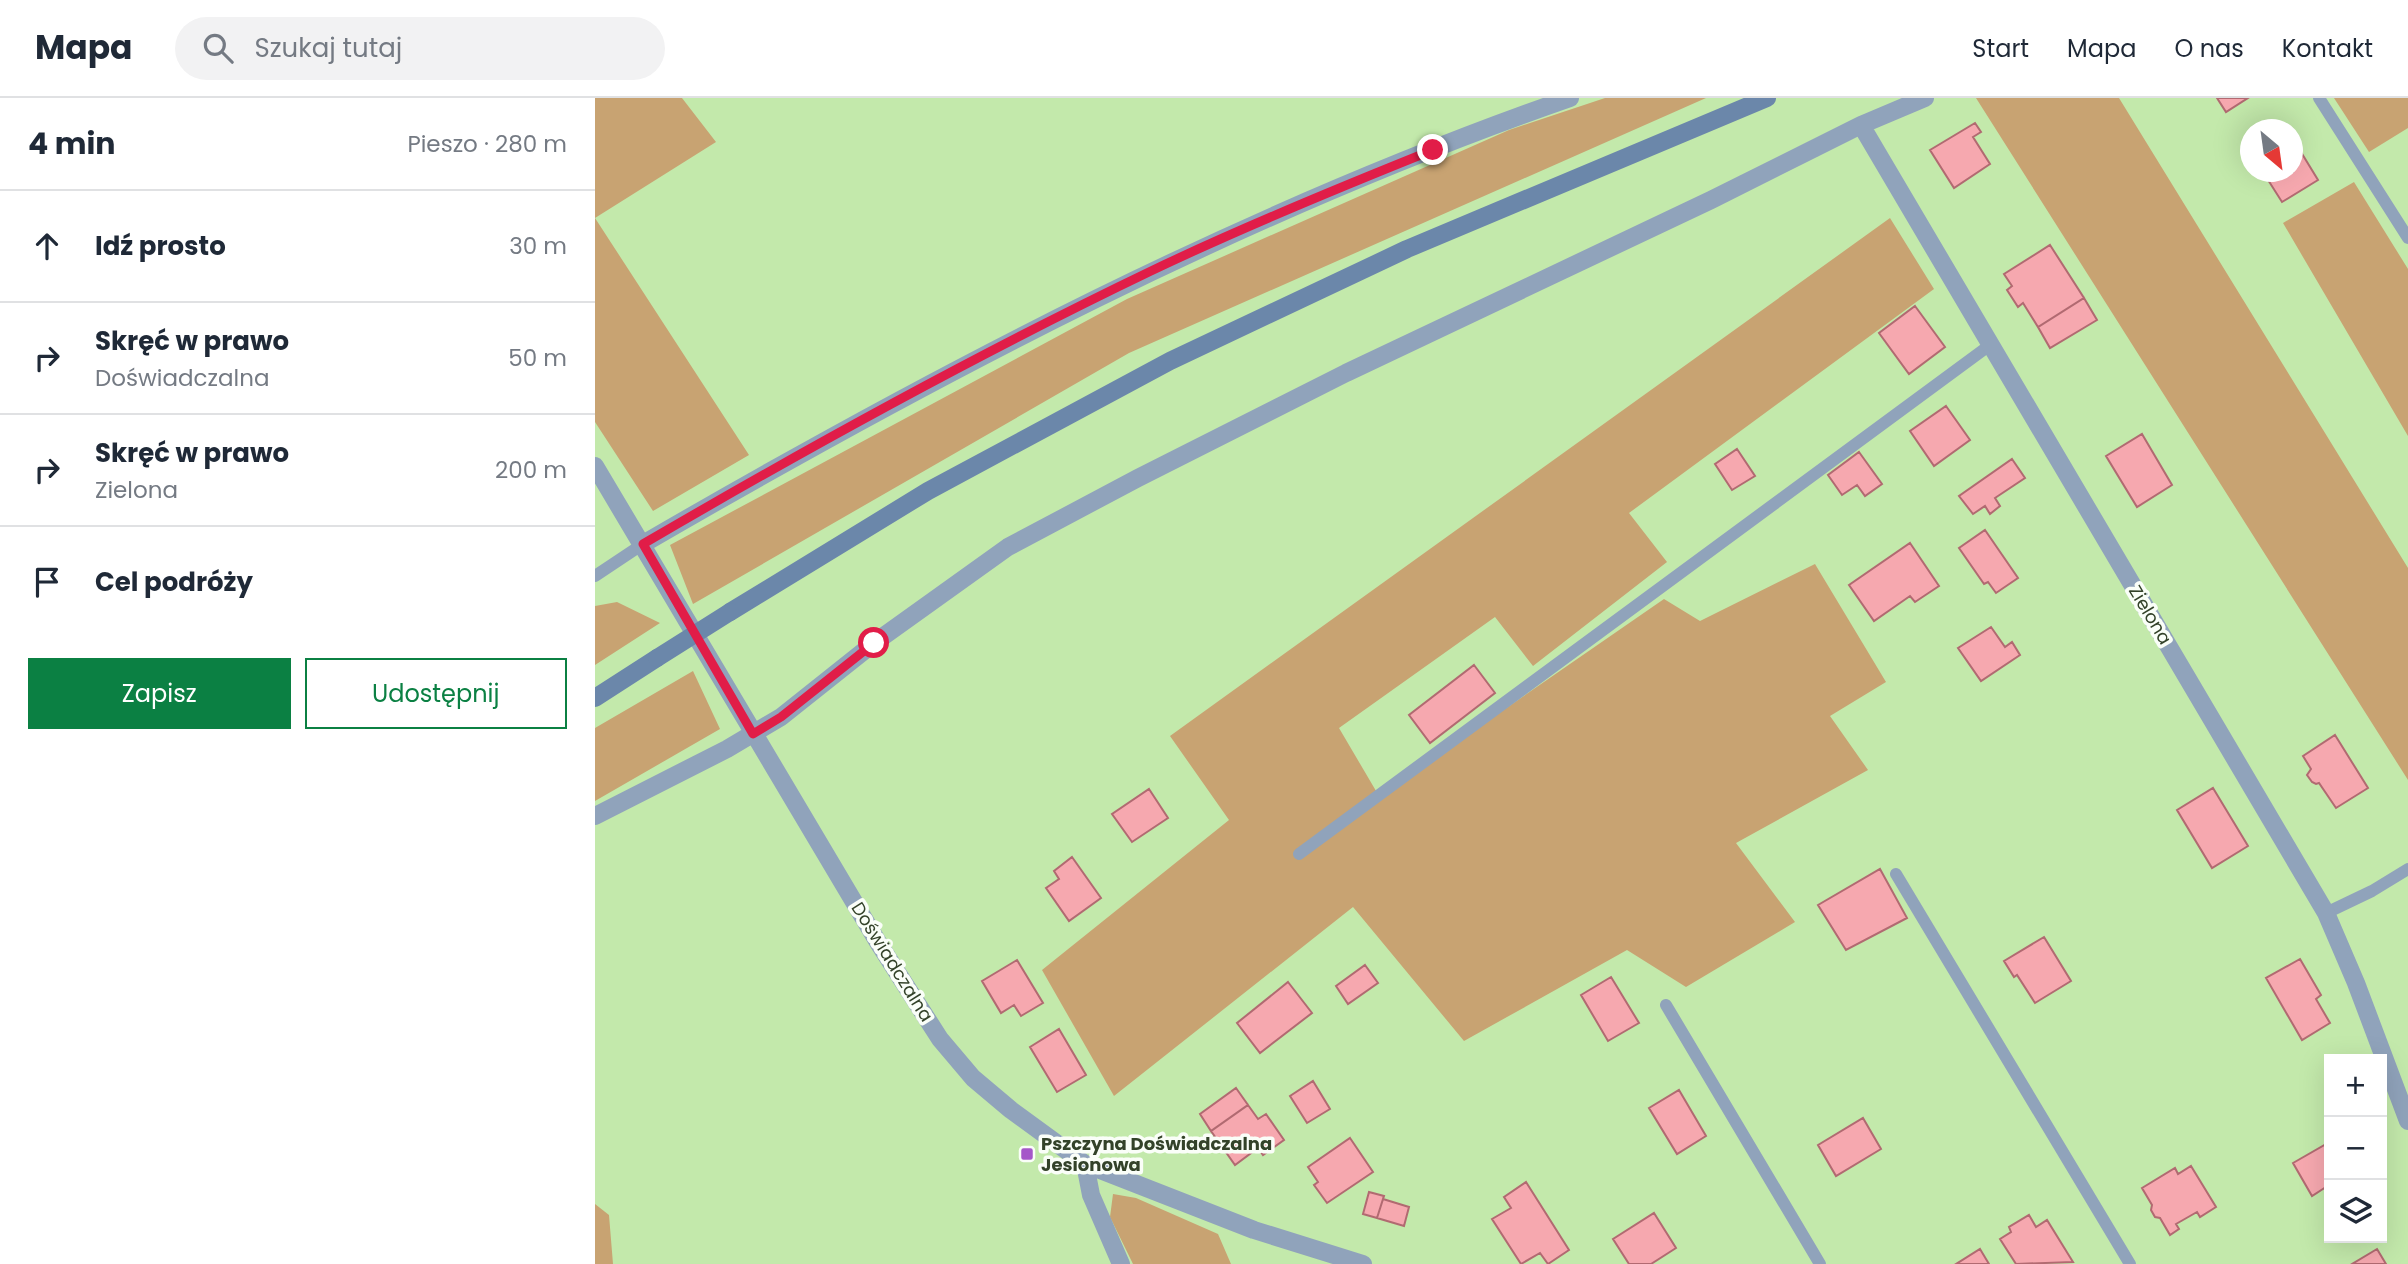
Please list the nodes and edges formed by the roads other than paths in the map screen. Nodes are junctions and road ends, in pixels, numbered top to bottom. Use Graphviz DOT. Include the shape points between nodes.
graph roads {
  1 [pos="1570,98"];
  2 [pos="1767,98"];
  3 [pos="1925,98"];
  4 [pos="2319,98"];
  5 [pos="1861,125"];
  6 [pos="2408,238"];
  7 [pos="1990,345"];
  8 [pos="595,466"];
  9 [pos="643,544"];
  10 [pos="595,576"];
  11 [pos="595,698"];
  12 [pos="753,734"];
  13 [pos="595,816"];
  14 [pos="1299,855"];
  15 [pos="2408,869"];
  16 [pos="1896,874"];
  17 [pos="2326,913"];
  18 [pos="1666,1005"];
  19 [pos="2408,1122"];
  20 [pos="1085,1164"];
  21 [pos="1121,1264"];
  22 [pos="1363,1264"];
  23 [pos="1820,1264"];
  24 [pos="2130,1264"];
  1 -- 9 [label="street" via="1323,194 1152,271 911,394"];
  2 -- 11 [label="main road, bridge" via="1407,249 1170,361 928,491"];
  3 -- 5 [label="street"];
  4 -- 6 [label="lane"];
  5 -- 7 [label="street, Zielona"];
  5 -- 12 [label="street" via="1346,373 1008,547"];
  7 -- 14 [label="lane"];
  7 -- 17 [label="street, Zielona"];
  8 -- 9 [label="street, Doświadczalna"];
  9 -- 10 [label="lane"];
  9 -- 12 [label="street, Doświadczalna"];
  12 -- 13 [label="street"];
  12 -- 20 [label="street, Doświadczalna" via="940,1039 973,1078"];
  15 -- 17 [label="lane"];
  16 -- 24 [label="lane"];
  17 -- 19 [label="street, Zielona"];
  18 -- 23 [label="lane"];
  20 -- 21 [label="street" via="1091,1195"];
  20 -- 22 [label="street, Doświadczalna" via="1254,1230"];
}
